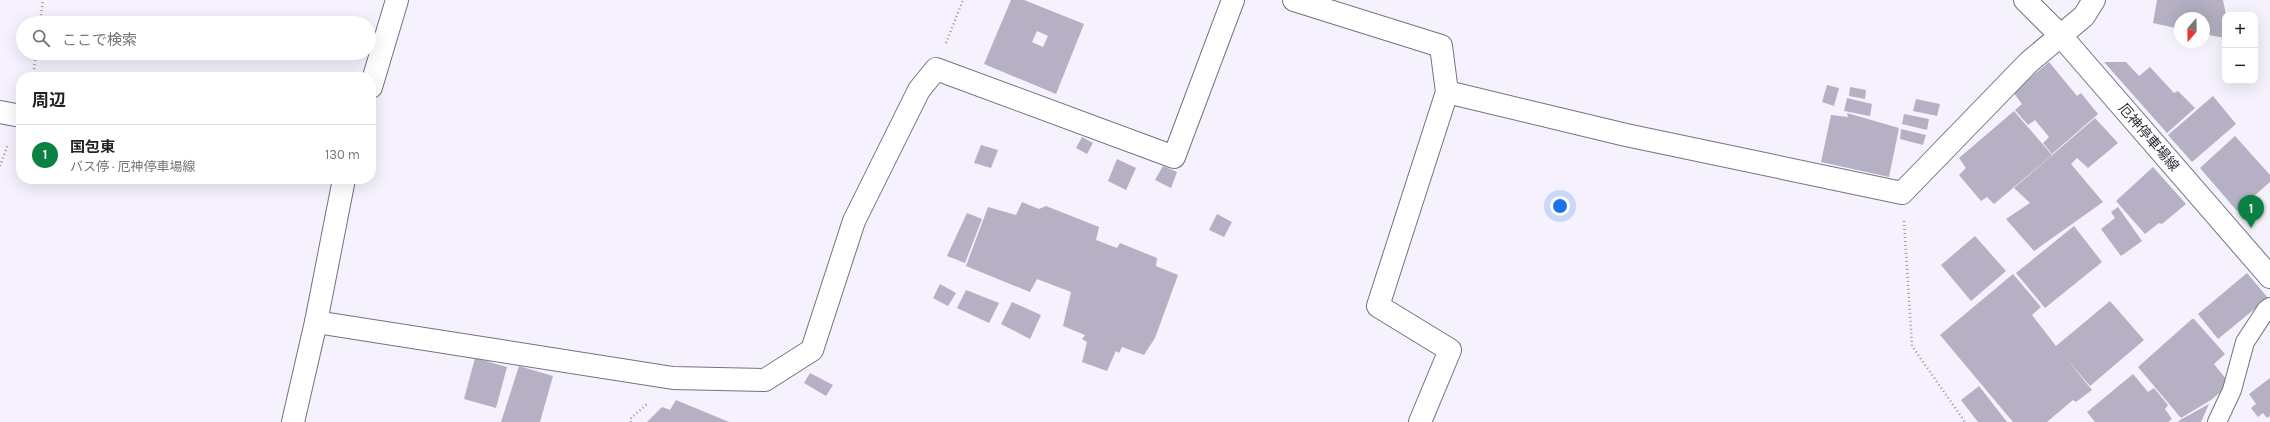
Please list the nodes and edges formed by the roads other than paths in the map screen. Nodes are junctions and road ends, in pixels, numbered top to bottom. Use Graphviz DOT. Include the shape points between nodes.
graph roads {
  1 [pos="397,0"];
  2 [pos="1233,0"];
  3 [pos="1294,0"];
  4 [pos="2025,0"];
  5 [pos="2094,0"];
  6 [pos="2061,36"];
  7 [pos="375,72"];
  8 [pos="1447,92"];
  9 [pos="0,112"];
  10 [pos="16,115"];
  11 [pos="339,184"];
  12 [pos="2270,277"];
  13 [pos="2270,307"];
  14 [pos="316,322"];
  15 [pos="293,422"];
  16 [pos="1420,422"];
  17 [pos="2217,422"];
  1 -- 7 [label="street"];
  2 -- 14 [label="street" via="1174,156 936,69 919,90 854,221 812,350 765,380 673,378"];
  3 -- 8 [label="street" via="1441,46"];
  4 -- 6 [label="street, 厄神停車場線"];
  5 -- 6 [label="street" via="2084,16"];
  6 -- 8 [label="street" via="2029,62 1902,193 1626,135"];
  6 -- 12 [label="street, 厄神停車場線"];
  8 -- 16 [label="street" via="1378,306 1450,350"];
  9 -- 10 [label="street"];
  11 -- 14 [label="street"];
  13 -- 17 [label="lane" via="2246,342 2232,390"];
  14 -- 15 [label="street"];
}
